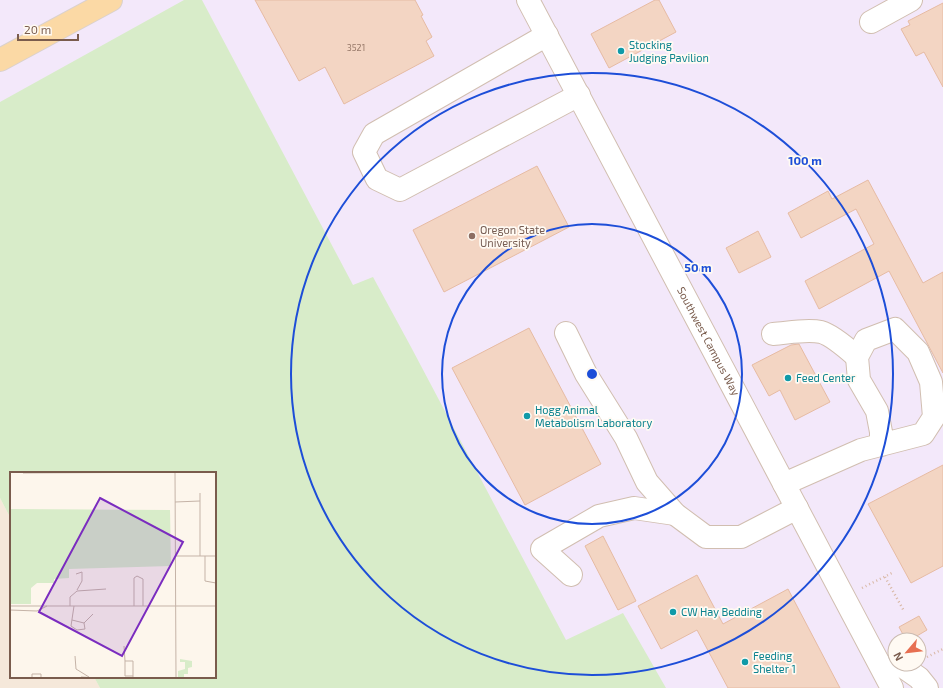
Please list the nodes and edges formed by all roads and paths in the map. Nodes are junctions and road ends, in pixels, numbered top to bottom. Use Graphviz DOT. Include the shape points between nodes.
graph roads {
  1 [pos="111,0"];
  2 [pos="528,0"];
  3 [pos="911,0"];
  4 [pos="871,22"];
  5 [pos="547,35"];
  6 [pos="0,60"];
  7 [pos="579,96"];
  8 [pos="566,333"];
  9 [pos="774,334"];
  10 [pos="857,357"];
  11 [pos="881,445"];
  12 [pos="784,484"];
  13 [pos="797,508"];
  14 [pos="675,514"];
  15 [pos="894,572"];
  16 [pos="571,575"];
  17 [pos="886,576"];
  18 [pos="844,597"];
  19 [pos="904,612"];
  20 [pos="943,649"];
  21 [pos="874,654"];
  22 [pos="927,657"];
  23 [pos="887,659"];
  24 [pos="910,672"];
  25 [pos="892,688"];
  26 [pos="927,688"];
  1 -- 6 [label="main road"];
  2 -- 5 [label="street, Southwest Campus Way"];
  3 -- 4 [label="street"];
  5 -- 7 [label="street, Southwest Campus Way"];
  5 -- 7 [label="street" via="374,134 364,152 377,179 400,190"];
  7 -- 12 [label="street, Southwest Campus Way"];
  8 -- 14 [label="street" via="586,374 626,438 647,482"];
  9 -- 10 [label="street" via="822,332"];
  10 -- 11 [label="street" via="860,380 878,411"];
  10 -- 11 [label="street" via="866,340 895,330 918,352 931,382 934,417 923,434"];
  11 -- 12 [label="street" via="861,450"];
  12 -- 13 [label="street, Southwest Campus Way"];
  13 -- 14 [label="street" via="741,537 706,537"];
  13 -- 18 [label="street, Southwest Campus Way"];
  14 -- 16 [label="street" via="634,508 599,516 542,549"];
  15 -- 17 [label="path"];
  17 -- 18 [label="path"];
  17 -- 19 [label="path"];
  18 -- 21 [label="street, Southwest Campus Way"];
  20 -- 22 [label="path"];
  21 -- 23 [label="street"];
  21 -- 25 [label="street, Southwest Campus Way"];
  24 -- 26 [label="street"];
}
